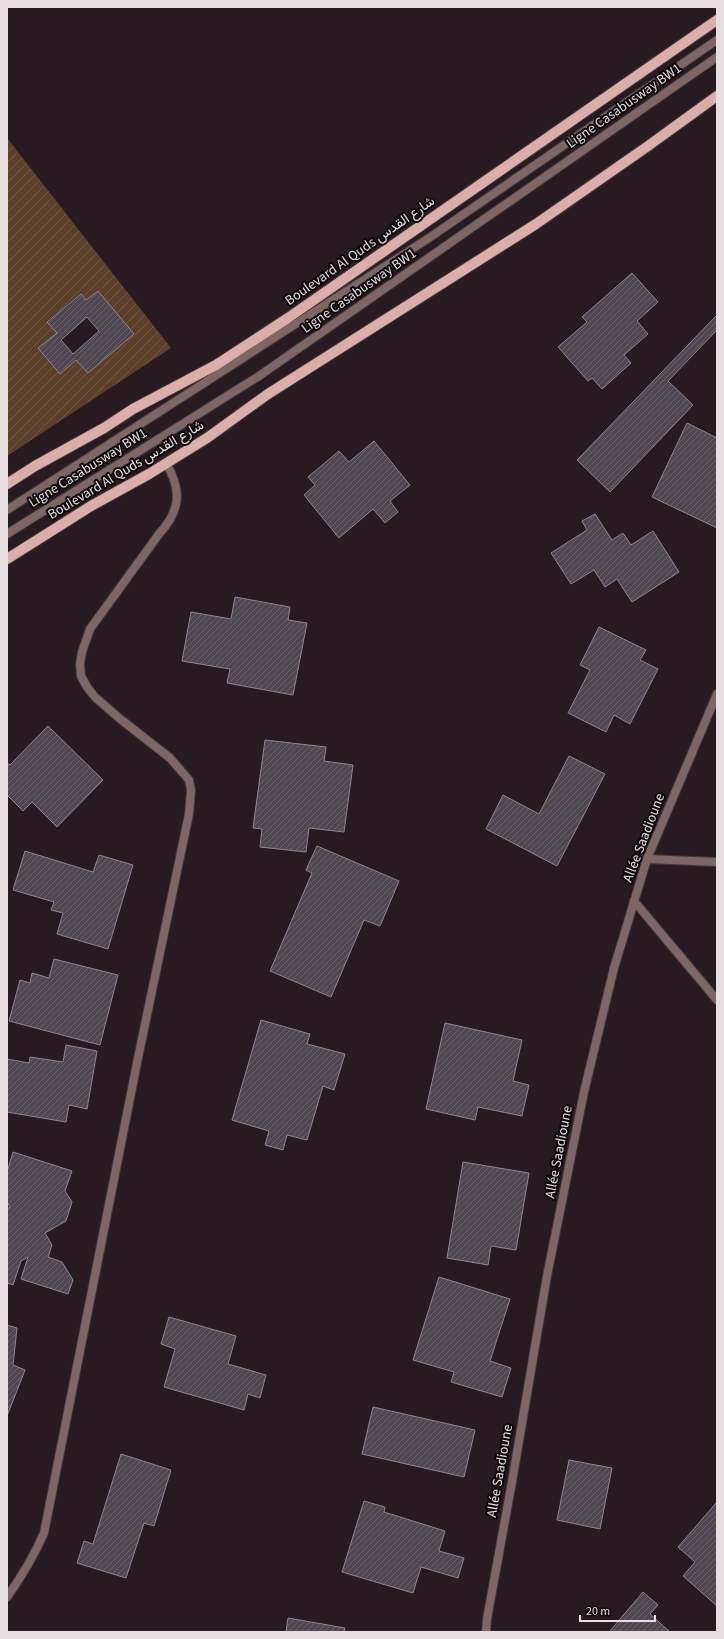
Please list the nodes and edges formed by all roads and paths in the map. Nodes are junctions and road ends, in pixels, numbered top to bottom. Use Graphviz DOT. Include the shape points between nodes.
graph roads {
  1 [pos="717,20"];
  2 [pos="717,40"];
  3 [pos="717,57"];
  4 [pos="717,96"];
  5 [pos="166,463"];
  6 [pos="7,484"];
  7 [pos="7,510"];
  8 [pos="7,534"];
  9 [pos="7,559"];
  10 [pos="717,694"];
  11 [pos="647,859"];
  12 [pos="717,862"];
  13 [pos="634,901"];
  14 [pos="717,1000"];
  15 [pos="7,1597"];
  16 [pos="486,1632"];
  1 -- 6 [label="main road, Boulevard Al Quds شارع القدس" via="288,318 216,365 134,409"];
  2 -- 7 [label="street, Ligne Casabusway BW1" via="429,238"];
  3 -- 8 [label="street, Ligne Casabusway BW1" via="259,376"];
  4 -- 5 [label="main road, Boulevard Al Quds شارع القدس" via="536,224 268,394 207,438"];
  5 -- 9 [label="main road, Boulevard Al Quds شارع القدس"];
  5 -- 15 [label="street" via="177,487 174,512 168,524 90,629 80,664 81,676 95,697 170,758 188,780 191,790 188,814 44,1532 33,1558"];
  10 -- 11 [label="street, Allée Saadioune"];
  11 -- 12 [label="street"];
  11 -- 13 [label="street, Allée Saadioune"];
  13 -- 14 [label="street"];
  13 -- 16 [label="street, Allée Saadioune" via="614,968 584,1092 551,1253 486,1619"];
}
